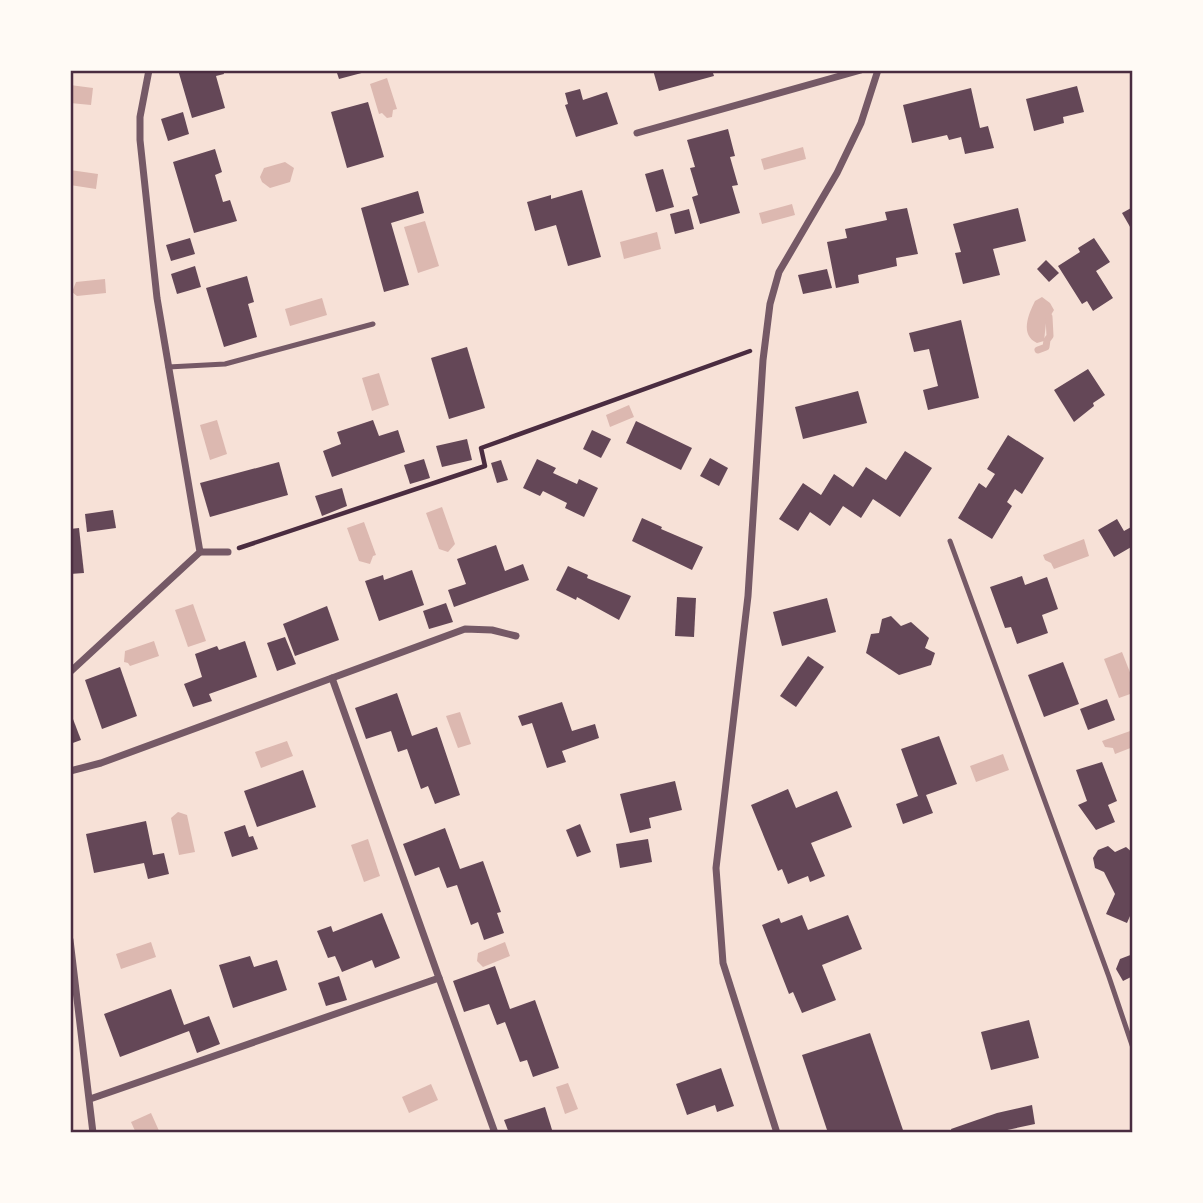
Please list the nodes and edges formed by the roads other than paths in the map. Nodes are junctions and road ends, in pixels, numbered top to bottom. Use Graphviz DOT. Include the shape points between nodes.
graph roads {
  1 [pos="149,70"];
  2 [pos="860,70"];
  3 [pos="878,70"];
  4 [pos="637,133"];
  5 [pos="373,324"];
  6 [pos="168,367"];
  7 [pos="950,541"];
  8 [pos="200,552"];
  9 [pos="228,552"];
  10 [pos="516,636"];
  11 [pos="70,672"];
  12 [pos="332,678"];
  13 [pos="70,771"];
  14 [pos="70,940"];
  15 [pos="439,978"];
  16 [pos="1133,1048"];
  17 [pos="90,1099"];
  18 [pos="93,1133"];
  19 [pos="495,1133"];
  20 [pos="776,1133"];
  1 -- 6 [label="street" via="140,140"];
  2 -- 4 [label="street"];
  3 -- 20 [label="street" via="861,123 837,173 779,272 764,346 748,596 716,868 723,963"];
  5 -- 6 [label="lane" via="225,364"];
  6 -- 8 [label="street"];
  7 -- 16 [label="lane"];
  8 -- 9 [label="street"];
  8 -- 11 [label="street"];
  10 -- 12 [label="street" via="465,629"];
  12 -- 13 [label="street"];
  12 -- 15 [label="street"];
  14 -- 17 [label="street"];
  15 -- 17 [label="street"];
  15 -- 19 [label="street"];
  17 -- 18 [label="street"];
}
